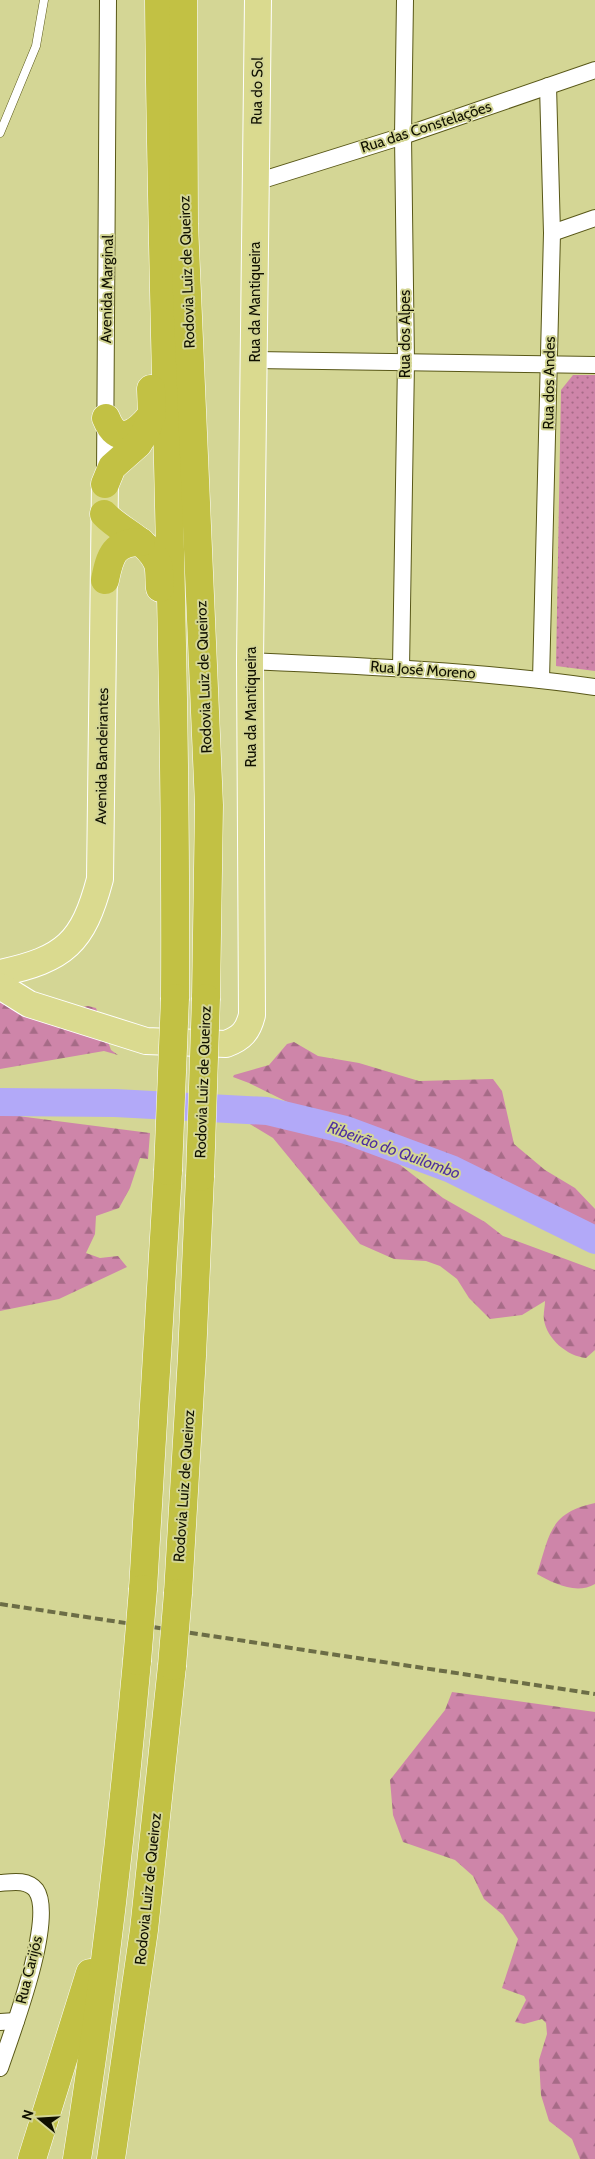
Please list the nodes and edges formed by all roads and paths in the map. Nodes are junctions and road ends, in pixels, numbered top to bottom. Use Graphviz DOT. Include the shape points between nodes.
graph roads {
  1 [pos="44,0"];
  2 [pos="108,0"];
  3 [pos="152,0"];
  4 [pos="159,0"];
  5 [pos="183,0"];
  6 [pos="258,0"];
  7 [pos="406,0"];
  8 [pos="595,70"];
  9 [pos="548,86"];
  10 [pos="0,133"];
  11 [pos="403,136"];
  12 [pos="256,182"];
  13 [pos="595,218"];
  14 [pos="552,232"];
  15 [pos="255,360"];
  16 [pos="406,362"];
  17 [pos="550,364"];
  18 [pos="595,365"];
  19 [pos="152,414"];
  20 [pos="106,418"];
  21 [pos="105,484"];
  22 [pos="104,514"];
  23 [pos="141,542"];
  24 [pos="104,580"];
  25 [pos="250,661"];
  26 [pos="401,668"];
  27 [pos="541,680"];
  28 [pos="595,687"];
  29 [pos="175,827"];
  30 [pos="37,963"];
  31 [pos="1,977"];
  32 [pos="0,1004"];
  33 [pos="54,1011"];
  34 [pos="115,1882"];
  35 [pos="0,1883"];
  36 [pos="144,1930"];
  37 [pos="8,2021"];
  38 [pos="0,2068"];
  39 [pos="32,2159"];
  40 [pos="77,2159"];
  41 [pos="111,2159"];
  42 [pos="130,2159"];
  1 -- 10 [label="lane" via="36,46"];
  2 -- 20 [label="street, Avenida Marginal"];
  3 -- 19 [label="highway" via="146,97"];
  4 -- 29 [label="highway, Rodovia Luiz de Queiroz"];
  5 -- 36 [label="highway, Rodovia Luiz de Queiroz, bridge" via="184,224 209,805 206,998 192,1356 178,1593"];
  6 -- 12 [label="main road, Rua do Sol"];
  7 -- 11 [label="street, Rua dos Alpes"];
  8 -- 9 [label="street, Rua das Constelações"];
  9 -- 11 [label="street, Rua das Constelações"];
  9 -- 14 [label="street, Rua dos Andes"];
  11 -- 12 [label="street, Rua das Constelações"];
  11 -- 16 [label="street, Rua dos Alpes"];
  12 -- 15 [label="main road, Rua da Mantiqueira"];
  13 -- 14 [label="street"];
  14 -- 17 [label="street, Rua dos Andes"];
  15 -- 16 [label="street"];
  15 -- 25 [label="main road, Rua da Mantiqueira"];
  16 -- 17 [label="street"];
  16 -- 26 [label="street, Rua dos Alpes"];
  17 -- 18 [label="street"];
  17 -- 27 [label="street, Rua dos Andes"];
  19 -- 20 [label="highway" via="131,435 120,434 110,428"];
  19 -- 21 [label="highway" via="142,437 112,467"];
  20 -- 21 [label="street, Avenida Marginal"];
  21 -- 22 [label="main road, Avenida Bandeirantes"];
  22 -- 23 [label="highway" via="123,532"];
  22 -- 24 [label="main road, Avenida Bandeirantes"];
  23 -- 24 [label="highway" via="127,542 119,546 108,564"];
  23 -- 29 [label="highway" via="152,552 159,566 165,726"];
  24 -- 30 [label="main road, Avenida Bandeirantes" via="100,879 83,928 69,944 49,959"];
  25 -- 26 [label="street, Rua José Moreno"];
  25 -- 33 [label="main road, Rua da Mantiqueira" via="252,1015 248,1029 238,1040 226,1044 146,1041"];
  26 -- 27 [label="street, Rua José Moreno"];
  27 -- 28 [label="street, Rua José Moreno"];
  29 -- 34 [label="highway, Rodovia Luiz de Queiroz, bridge" via="175,998 168,1171 143,1589"];
  30 -- 31 [label="main road, Avenida Bandeirantes"];
  30 -- 33 [label="main road" via="36,987"];
  31 -- 33 [label="main road, Rua da Mantiqueira" via="29,1004"];
  32 -- 33 [label="main road" via="42,1014"];
  34 -- 39 [label="highway" via="83,1998"];
  34 -- 40 [label="highway, Rodovia Luiz de Queiroz"];
  35 -- 37 [label="street, Rua Carijós" via="19,1882 35,1889 40,1906 39,1939 31,1974"];
  36 -- 41 [label="highway, Rodovia Luiz de Queiroz"];
  36 -- 42 [label="highway" via="146,1980"];
  37 -- 38 [label="street, Rua Carijós"];
}
